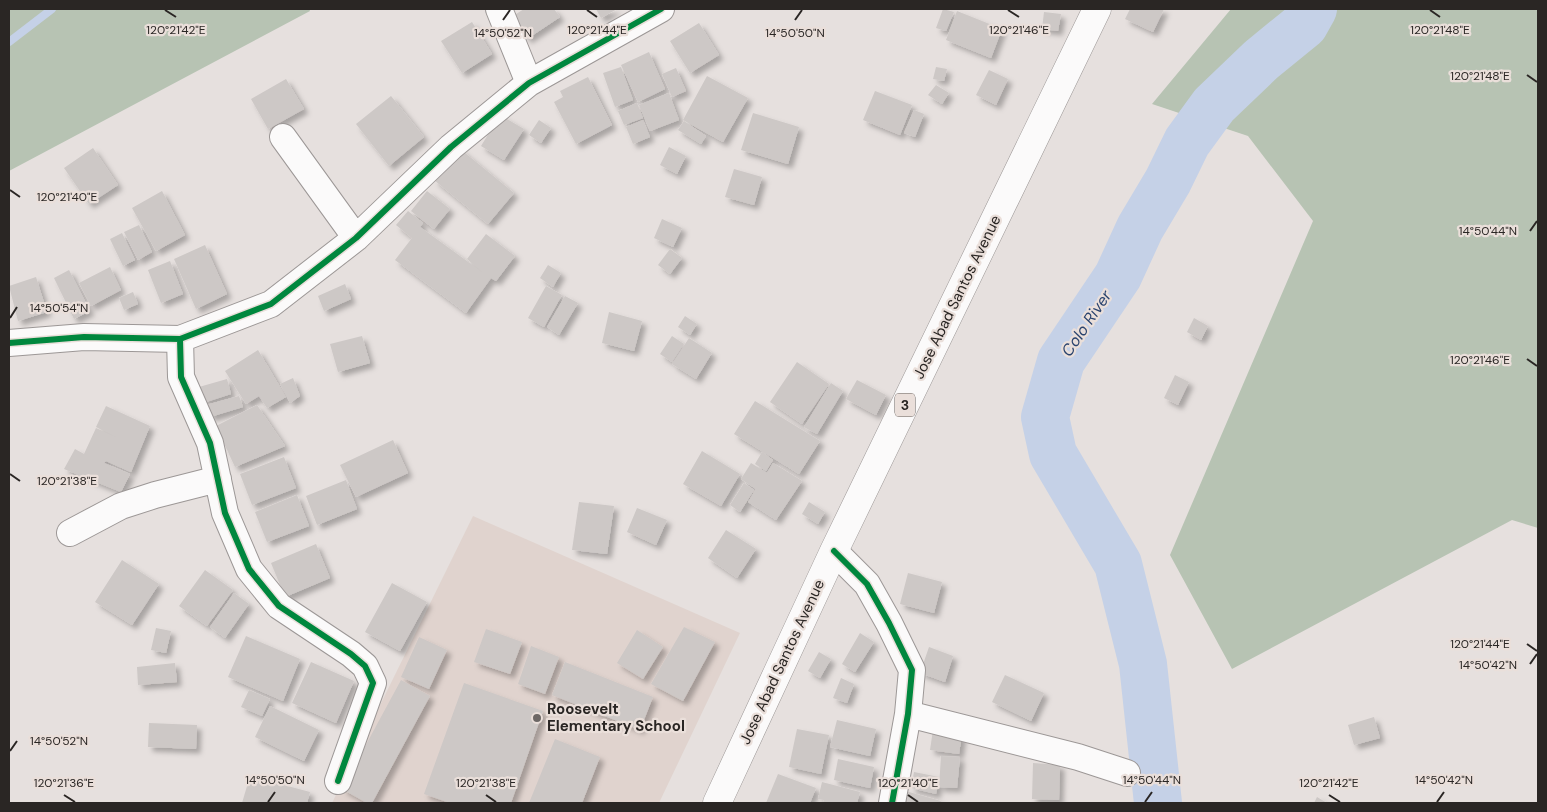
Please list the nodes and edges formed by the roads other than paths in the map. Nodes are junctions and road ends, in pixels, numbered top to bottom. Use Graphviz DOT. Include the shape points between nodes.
graph roads {
  1 [pos="499,9"];
  2 [pos="660,9"];
  3 [pos="1097,9"];
  4 [pos="529,83"];
  5 [pos="283,138"];
  6 [pos="356,238"];
  7 [pos="180,339"];
  8 [pos="9,342"];
  9 [pos="218,479"];
  10 [pos="70,534"];
  11 [pos="834,551"];
  12 [pos="908,714"];
  13 [pos="1127,773"];
  14 [pos="338,781"];
  15 [pos="717,803"];
  16 [pos="892,803"];
  1 -- 4 [label="street"];
  2 -- 4 [label="street"];
  3 -- 11 [label="highway, Jose Abad Santos Avenue / 3"];
  4 -- 6 [label="street" via="451,146"];
  5 -- 6 [label="street"];
  6 -- 7 [label="street" via="271,304"];
  7 -- 8 [label="street" via="84,337"];
  7 -- 9 [label="street" via="181,377 210,443"];
  9 -- 10 [label="street" via="121,506"];
  9 -- 14 [label="street" via="225,514 249,569 280,606 365,666 373,683"];
  11 -- 12 [label="street" via="867,584 912,670"];
  11 -- 15 [label="highway, Jose Abad Santos Avenue / 3"];
  12 -- 13 [label="street" via="1078,757"];
  12 -- 16 [label="street"];
}
